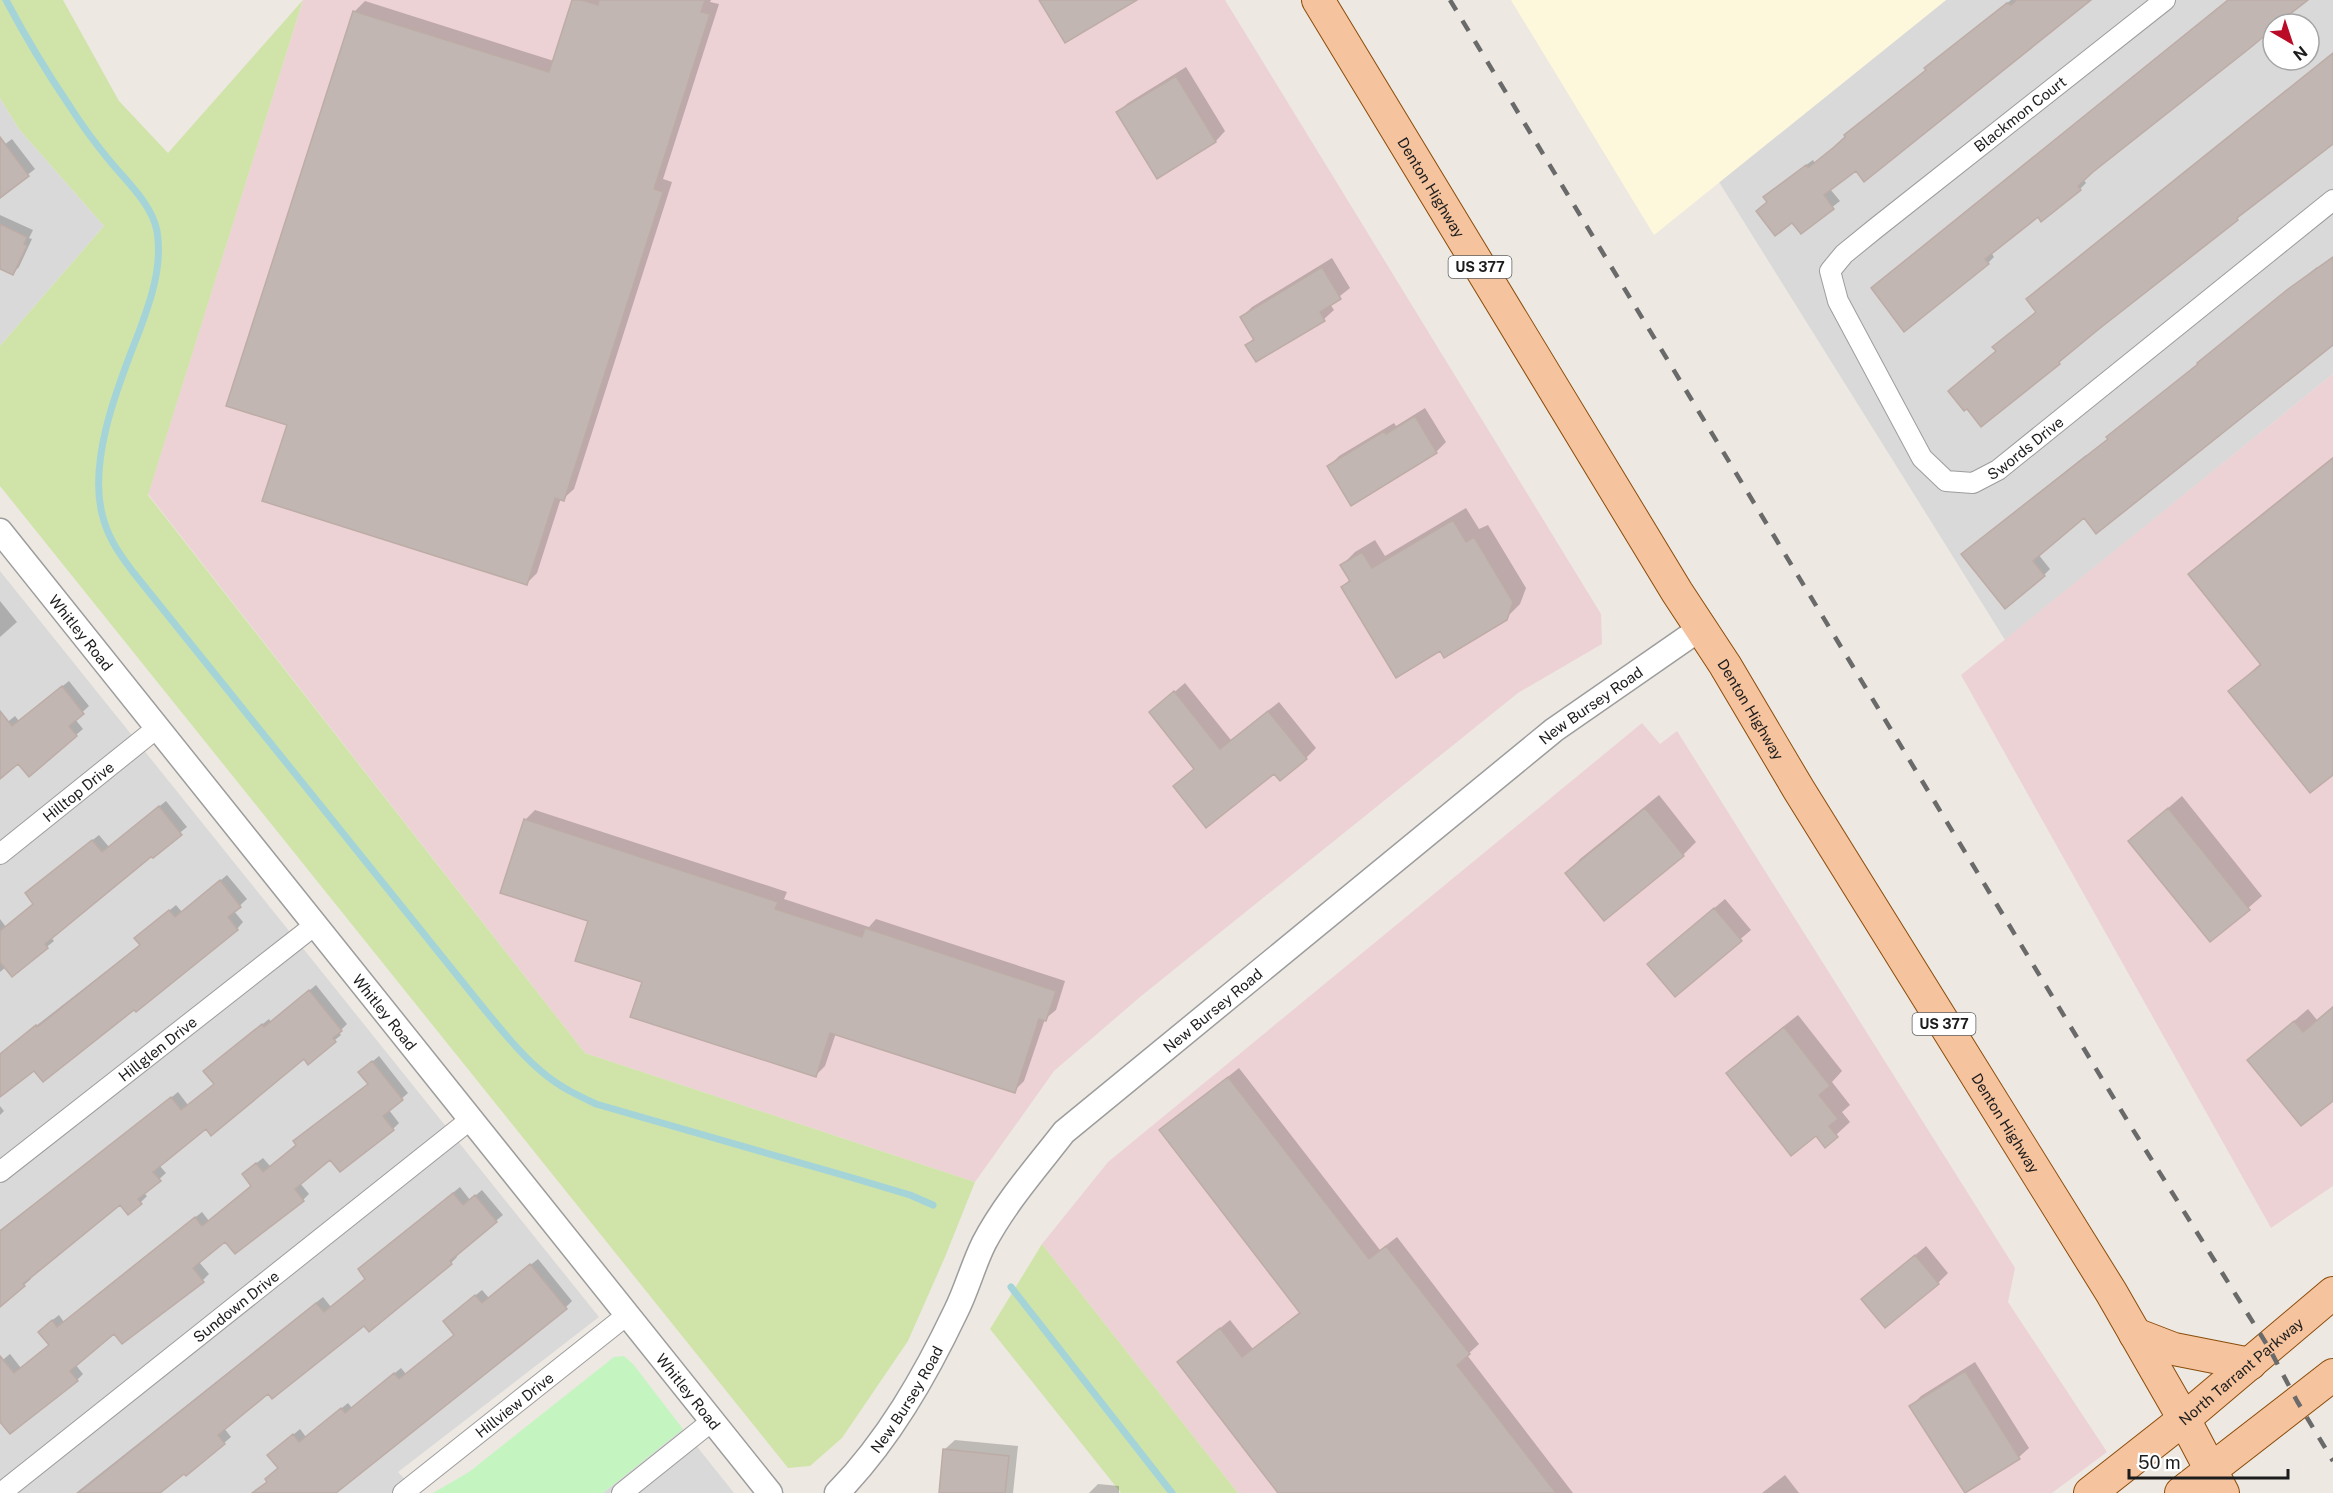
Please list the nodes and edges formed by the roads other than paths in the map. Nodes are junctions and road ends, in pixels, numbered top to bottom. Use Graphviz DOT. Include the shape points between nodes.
graph roads {
  1 [pos="1318,0"];
  2 [pos="2164,0"];
  3 [pos="2333,200"];
  4 [pos="1876,228"];
  5 [pos="0,531"];
  6 [pos="1701,628"];
  7 [pos="157,728"];
  8 [pos="0,854"];
  9 [pos="315,925"];
  10 [pos="471,1119"];
  11 [pos="0,1172"];
  12 [pos="2333,1293"];
  13 [pos="627,1315"];
  14 [pos="2135,1334"];
  15 [pos="2250,1364"];
  16 [pos="2333,1375"];
  17 [pos="2184,1419"];
  18 [pos="712,1421"];
  19 [pos="2217,1481"];
  20 [pos="1,1493"];
  21 [pos="403,1493"];
  22 [pos="622,1493"];
  23 [pos="770,1493"];
  24 [pos="837,1493"];
  25 [pos="2090,1493"];
  26 [pos="2181,1493"];
  1 -- 6 [label="main road, Denton Highway / US 377"];
  2 -- 4 [label="street, Blackmon Court"];
  3 -- 4 [label="street, Swords Drive" via="1998,470 1973,483 1946,481 1922,458 1838,301 1830,271"];
  5 -- 7 [label="street, Whitley Road"];
  6 -- 14 [label="main road, Denton Highway / US 377"];
  6 -- 24 [label="street, New Bursey Road" via="1554,730 1064,1132 1016,1193 985,1242 957,1309 904,1408"];
  7 -- 8 [label="street, Hilltop Drive"];
  7 -- 9 [label="street, Whitley Road"];
  9 -- 10 [label="street, Whitley Road"];
  9 -- 11 [label="street, Hillglen Drive"];
  10 -- 13 [label="street, Whitley Road"];
  10 -- 20 [label="street, Sundown Drive"];
  12 -- 15 [label="main road, North Tarrant Parkway"];
  13 -- 18 [label="street, Whitley Road"];
  13 -- 21 [label="street, Hillview Drive"];
  14 -- 15 [label="main road" via="2175,1349"];
  14 -- 17 [label="main road, Denton Highway / US 377"];
  15 -- 17 [label="main road, North Tarrant Parkway"];
  16 -- 19 [label="main road"];
  17 -- 19 [label="main road, US 377"];
  17 -- 25 [label="main road, North Tarrant Parkway"];
  18 -- 22 [label="street"];
  18 -- 23 [label="street, Whitley Road"];
  19 -- 26 [label="main road"];
}
